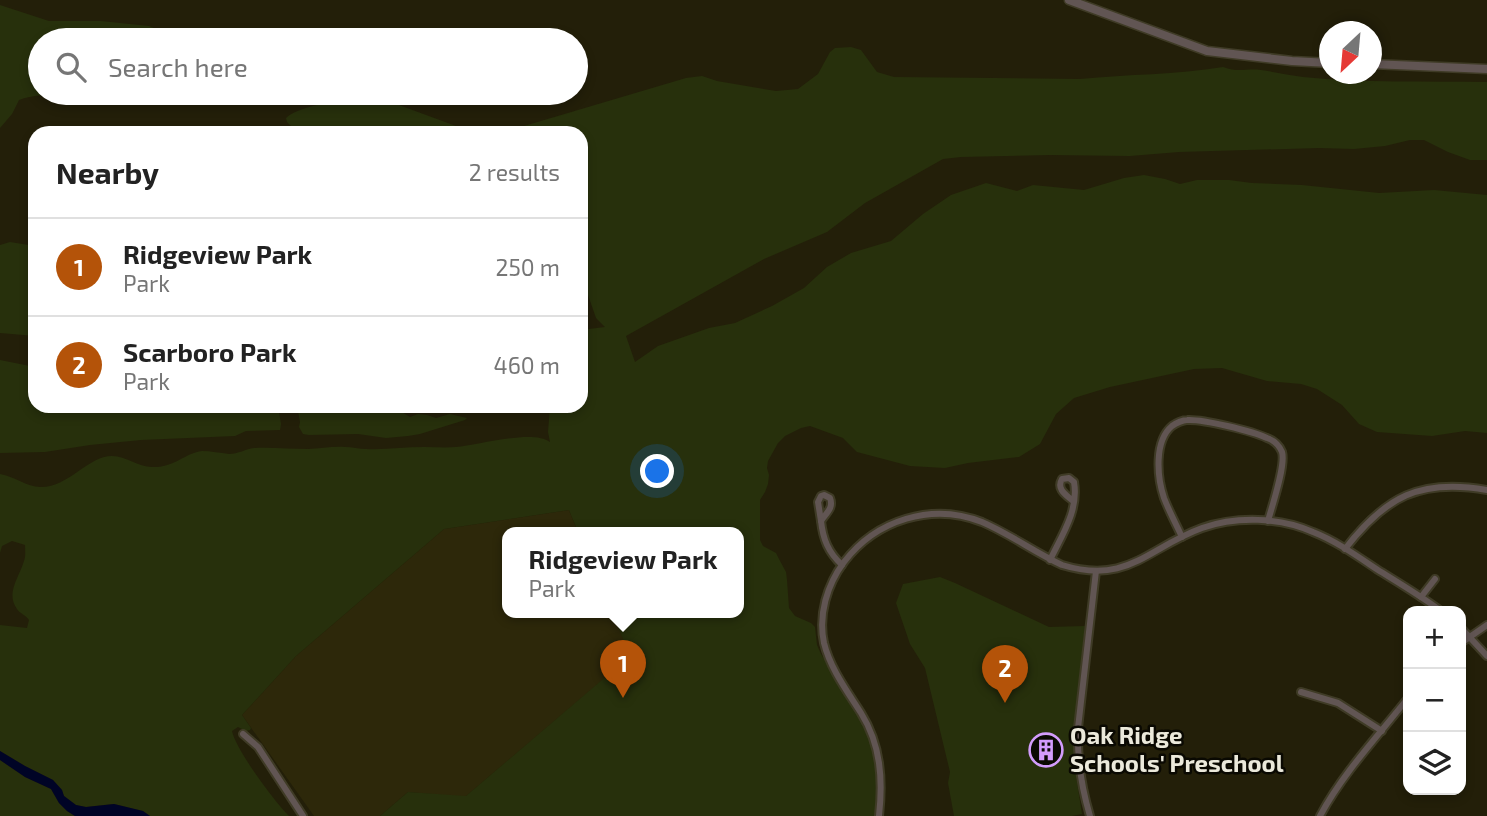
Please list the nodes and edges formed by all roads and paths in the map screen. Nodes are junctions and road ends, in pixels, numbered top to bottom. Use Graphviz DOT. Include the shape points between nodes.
graph roads {
  1 [pos="1069,0"];
  2 [pos="1319,62"];
  3 [pos="1382,65"];
  4 [pos="1487,69"];
  5 [pos="1487,490"];
  6 [pos="1073,501"];
  7 [pos="821,521"];
  8 [pos="1268,521"];
  9 [pos="1182,537"];
  10 [pos="1345,549"];
  11 [pos="1051,559"];
  12 [pos="842,565"];
  13 [pos="1096,571"];
  14 [pos="1435,579"];
  15 [pos="1422,597"];
  16 [pos="1434,606"];
  17 [pos="1487,625"];
  18 [pos="1466,633"];
  19 [pos="1469,636"];
  20 [pos="1466,639"];
  21 [pos="1487,656"];
  22 [pos="1301,692"];
  23 [pos="1403,704"];
  24 [pos="1382,731"];
  25 [pos="243,734"];
  26 [pos="303,816"];
  27 [pos="878,816"];
  28 [pos="1090,816"];
  29 [pos="1320,816"];
  1 -- 2 [label="street" via="1207,51"];
  3 -- 4 [label="street"];
  5 -- 10 [label="street" via="1431,488 1396,500 1376,513"];
  6 -- 11 [label="street" via="1069,522"];
  7 -- 12 [label="street" via="827,548"];
  8 -- 9 [label="street" via="1213,525"];
  8 -- 9 [label="street" via="1283,464 1281,449 1256,434 1185,420 1165,434 1159,455 1164,497"];
  8 -- 10 [label="street" via="1311,531"];
  9 -- 13 [label="street" via="1124,567"];
  10 -- 15 [label="street"];
  11 -- 12 [label="street" via="982,522 937,514 887,526 856,548"];
  11 -- 13 [label="street"];
  12 -- 27 [label="street" via="824,604 823,636 832,665 874,743 881,772"];
  13 -- 28 [label="street" via="1077,739 1081,787"];
  14 -- 15 [label="street"];
  15 -- 16 [label="street"];
  17 -- 19 [label="street"];
  18 -- 19 [label="street"];
  19 -- 20 [label="street"];
  19 -- 21 [label="street"];
  22 -- 24 [label="street" via="1338,703"];
  23 -- 24 [label="street"];
  24 -- 29 [label="street" via="1344,777"];
  25 -- 26 [label="street" via="258,747"];
}
